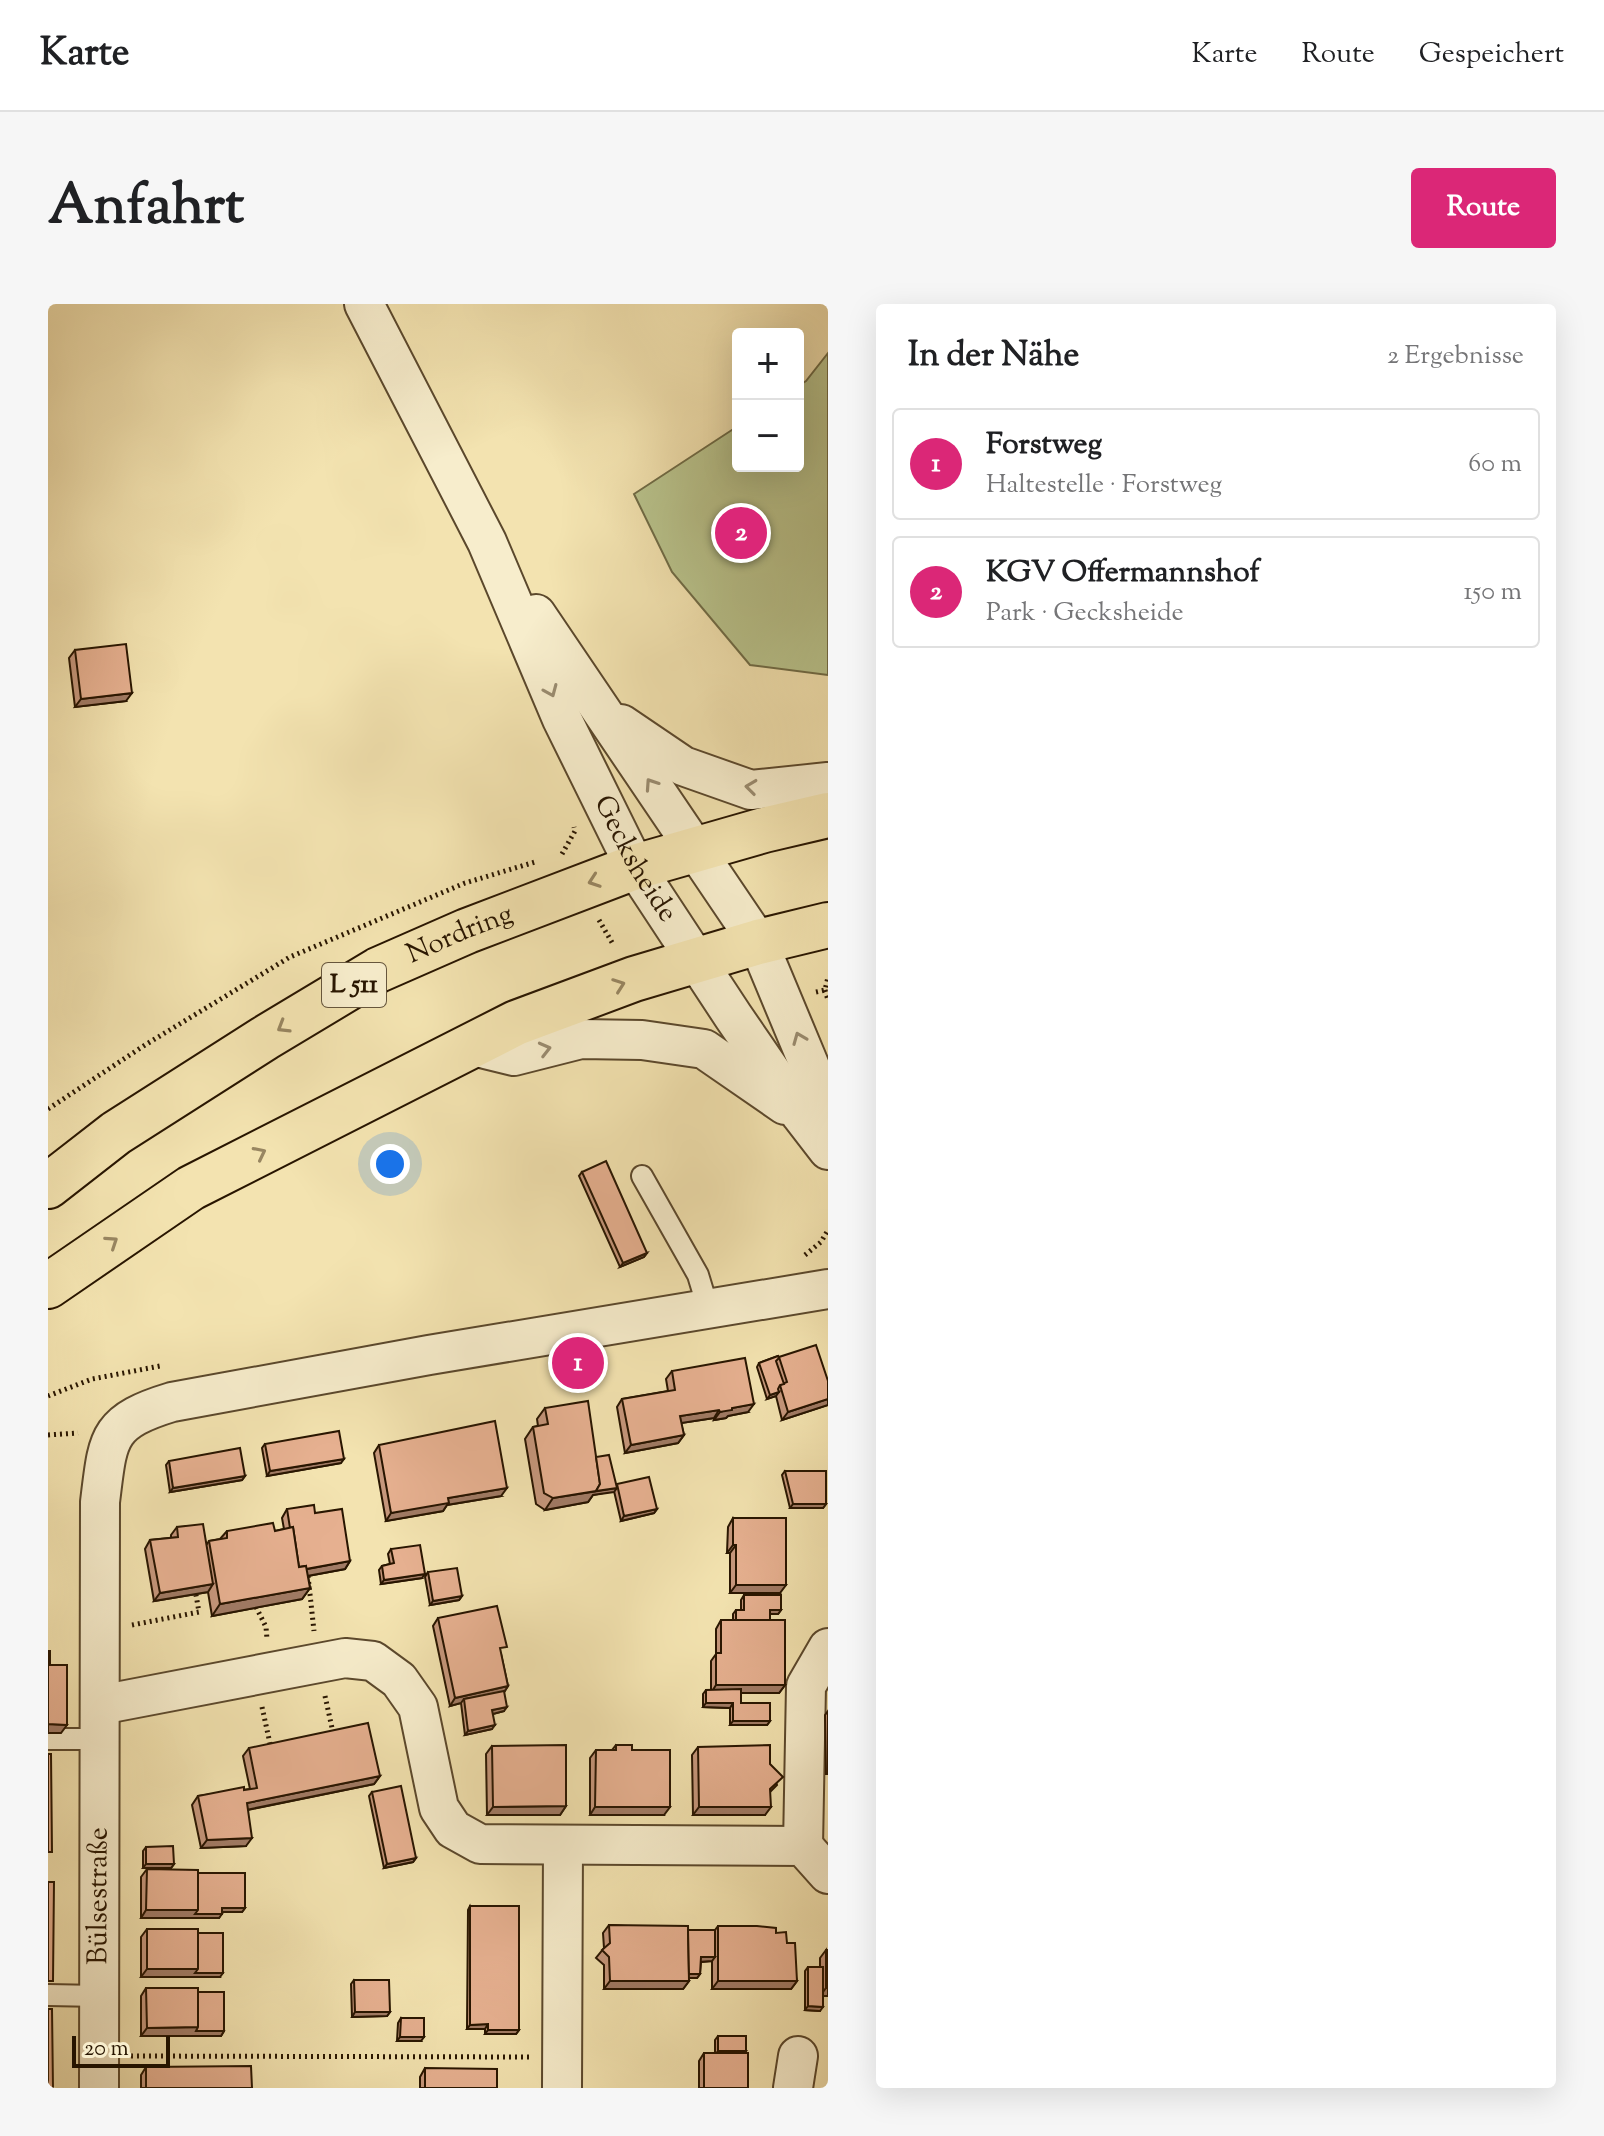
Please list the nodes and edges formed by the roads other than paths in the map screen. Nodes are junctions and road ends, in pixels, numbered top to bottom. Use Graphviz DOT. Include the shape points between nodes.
graph roads {
  1 [pos="364,304"];
  2 [pos="487,542"];
  3 [pos="602,711"];
  4 [pos="828,782"];
  5 [pos="828,815"];
  6 [pos="695,849"];
  7 [pos="635,867"];
  8 [pos="828,925"];
  9 [pos="758,942"];
  10 [pos="697,962"];
  11 [pos="469,1045"];
  12 [pos="814,1112"];
  13 [pos="828,1150"];
  14 [pos="642,1176"];
  15 [pos="48,1186"];
  16 [pos="48,1286"];
  17 [pos="828,1289"];
  18 [pos="708,1308"];
  19 [pos="828,1648"];
  20 [pos="100,1722"];
  21 [pos="48,1739"];
  22 [pos="563,1845"];
  23 [pos="816,1860"];
  24 [pos="48,1995"];
  25 [pos="99,1996"];
  26 [pos="99,2072"];
  27 [pos="562,2072"];
  1 -- 2 [label="street, Gecksheide"];
  2 -- 3 [label="street, Gecksheide"];
  2 -- 7 [label="street, Gecksheide, one-way" via="562,719"];
  4 -- 3 [label="street, one-way" via="751,790 683,766"];
  6 -- 3 [label="street, Gecksheide, one-way"];
  5 -- 6 [label="main road, Nordring / L 511"];
  6 -- 7 [label="main road, Nordring / L 511"];
  6 -- 9 [label="street, Gecksheide"];
  7 -- 10 [label="street, Gecksheide"];
  7 -- 15 [label="main road, Nordring / L 511, one-way" via="378,970 116,1133"];
  8 -- 9 [label="main road"];
  9 -- 10 [label="main road"];
  12 -- 9 [label="street, Gecksheide, one-way"];
  11 -- 10 [label="main road, one-way" via="634,979"];
  10 -- 12 [label="street, Gecksheide"];
  11 -- 12 [label="street, one-way" via="514,1056 581,1039 704,1049"];
  16 -- 11 [label="main road, one-way" via="191,1188"];
  12 -- 13 [label="street, Gecksheide"];
  14 -- 18 [label="lane" via="698,1275"];
  17 -- 18 [label="street"];
  18 -- 20 [label="street, Bülsestraße" via="138,1412 115,1431 105,1461 100,1502"];
  19 -- 23 [label="street" via="806,1686"];
  20 -- 21 [label="lane"];
  20 -- 22 [label="street" via="345,1658 373,1661 399,1680 418,1707 439,1808 453,1829 480,1844"];
  20 -- 25 [label="street, Bülsestraße"];
  22 -- 23 [label="street"];
  22 -- 27 [label="street"];
  24 -- 25 [label="lane"];
  25 -- 26 [label="street, Bülsestraße"];
}
